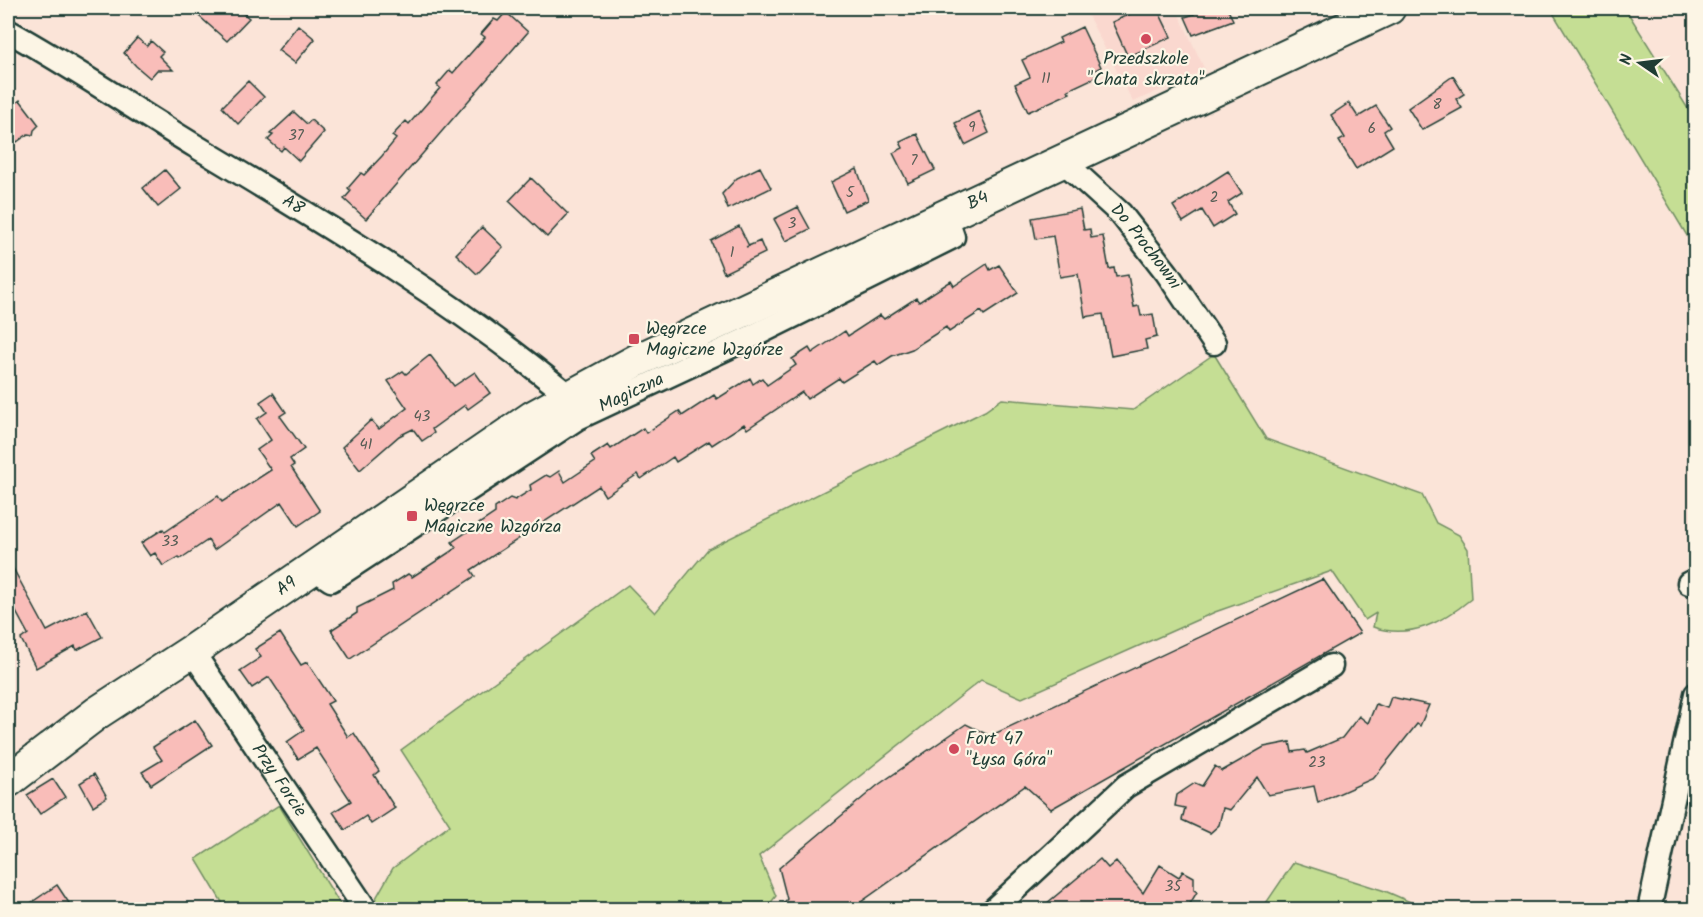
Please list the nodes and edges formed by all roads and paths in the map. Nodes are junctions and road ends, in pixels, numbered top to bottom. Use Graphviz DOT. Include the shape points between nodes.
graph roads {
  1 [pos="1389,8"];
  2 [pos="8,31"];
  3 [pos="1064,162"];
  4 [pos="946,217"];
  5 [pos="1214,343"];
  6 [pos="570,397"];
  7 [pos="313,568"];
  8 [pos="192,651"];
  9 [pos="1331,666"];
  10 [pos="1695,694"];
  11 [pos="8,781"];
  12 [pos="366,909"];
  13 [pos="993,909"];
  14 [pos="1649,909"];
  1 -- 3 [label="street, B4"];
  2 -- 6 [label="street, A8" via="441,301 514,351"];
  3 -- 4 [label="street, B4"];
  3 -- 5 [label="street, Do Prochowni" via="1121,214"];
  4 -- 6 [label="street, B4" via="636,361"];
  4 -- 7 [label="street, Magiczna" via="953,237 578,418 331,580"];
  6 -- 7 [label="street, A9" via="524,423"];
  7 -- 8 [label="street, A9"];
  8 -- 11 [label="street, A9" via="97,713"];
  8 -- 12 [label="street, Przy Forcie"];
  9 -- 13 [label="street" via="1126,786"];
  10 -- 14 [label="street"];
}
